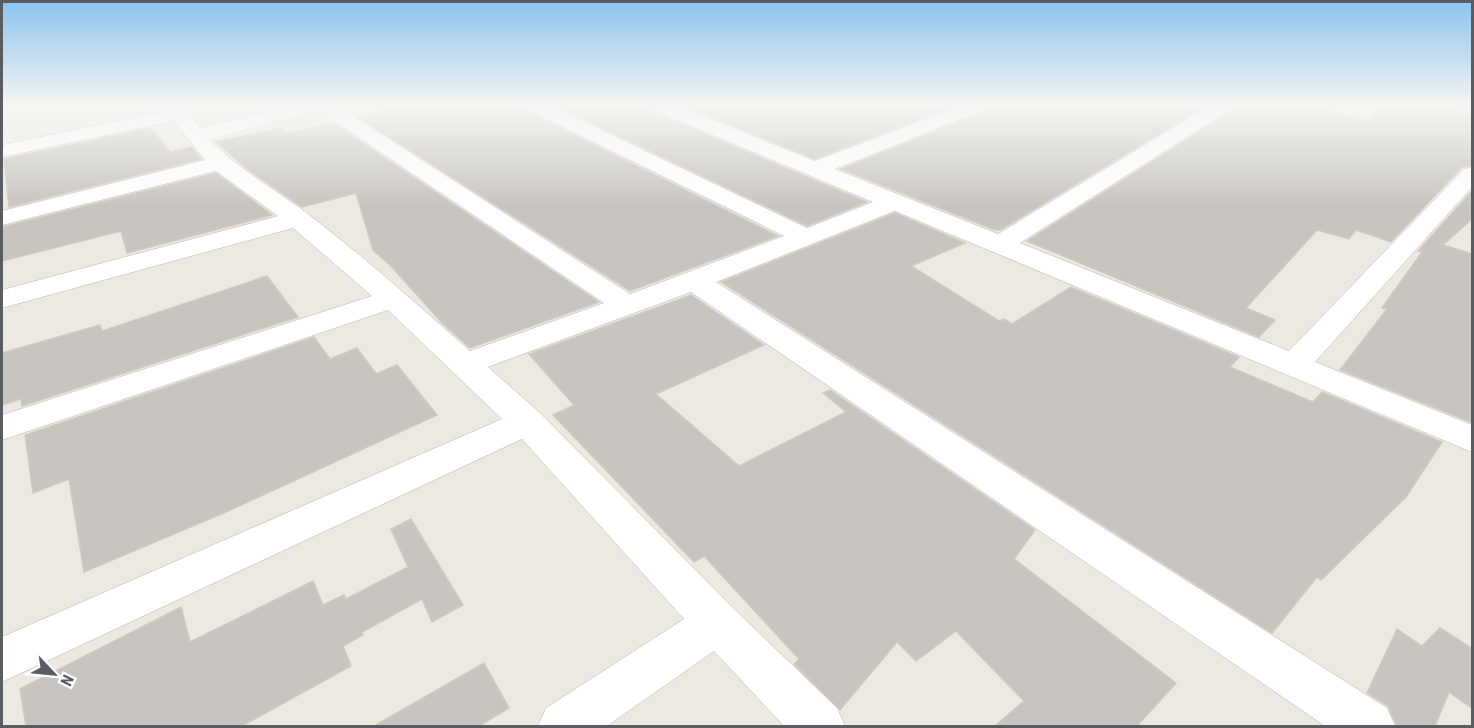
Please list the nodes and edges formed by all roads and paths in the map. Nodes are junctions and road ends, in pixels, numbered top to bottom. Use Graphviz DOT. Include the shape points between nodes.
graph roads {
  1 [pos="67,139"];
  2 [pos="198,139"];
  3 [pos="375,139"];
  4 [pos="604,139"];
  5 [pos="746,139"];
  6 [pos="892,139"];
  7 [pos="1169,139"];
  8 [pos="2,151"];
  9 [pos="220,163"];
  10 [pos="815,169"];
  11 [pos="1473,174"];
  12 [pos="896,202"];
  13 [pos="2,218"];
  14 [pos="298,219"];
  15 [pos="806,237"];
  16 [pos="999,245"];
  17 [pos="694,281"];
  18 [pos="2,299"];
  19 [pos="393,299"];
  20 [pos="627,305"];
  21 [pos="1295,364"];
  22 [pos="463,365"];
  23 [pos="527,422"];
  24 [pos="2,428"];
  25 [pos="1473,439"];
  26 [pos="717,623"];
  27 [pos="2,660"];
  28 [pos="564,726"];
  29 [pos="819,726"];
  30 [pos="1369,726"];
  1 -- 8 [label="street"];
  2 -- 9 [label="street"];
  3 -- 20 [label="street"];
  4 -- 15 [label="street"];
  5 -- 10 [label="street"];
  6 -- 10 [label="street"];
  7 -- 16 [label="street"];
  9 -- 13 [label="street"];
  9 -- 14 [label="street"];
  10 -- 12 [label="street"];
  11 -- 21 [label="street"];
  12 -- 15 [label="street"];
  12 -- 16 [label="street"];
  14 -- 18 [label="street"];
  14 -- 19 [label="street"];
  15 -- 17 [label="street"];
  16 -- 21 [label="street"];
  17 -- 20 [label="street"];
  17 -- 30 [label="street"];
  19 -- 22 [label="street"];
  19 -- 24 [label="street"];
  20 -- 22 [label="street"];
  21 -- 25 [label="street"];
  22 -- 23 [label="street"];
  23 -- 26 [label="street"];
  23 -- 27 [label="street"];
  26 -- 28 [label="street"];
  26 -- 29 [label="street"];
}
